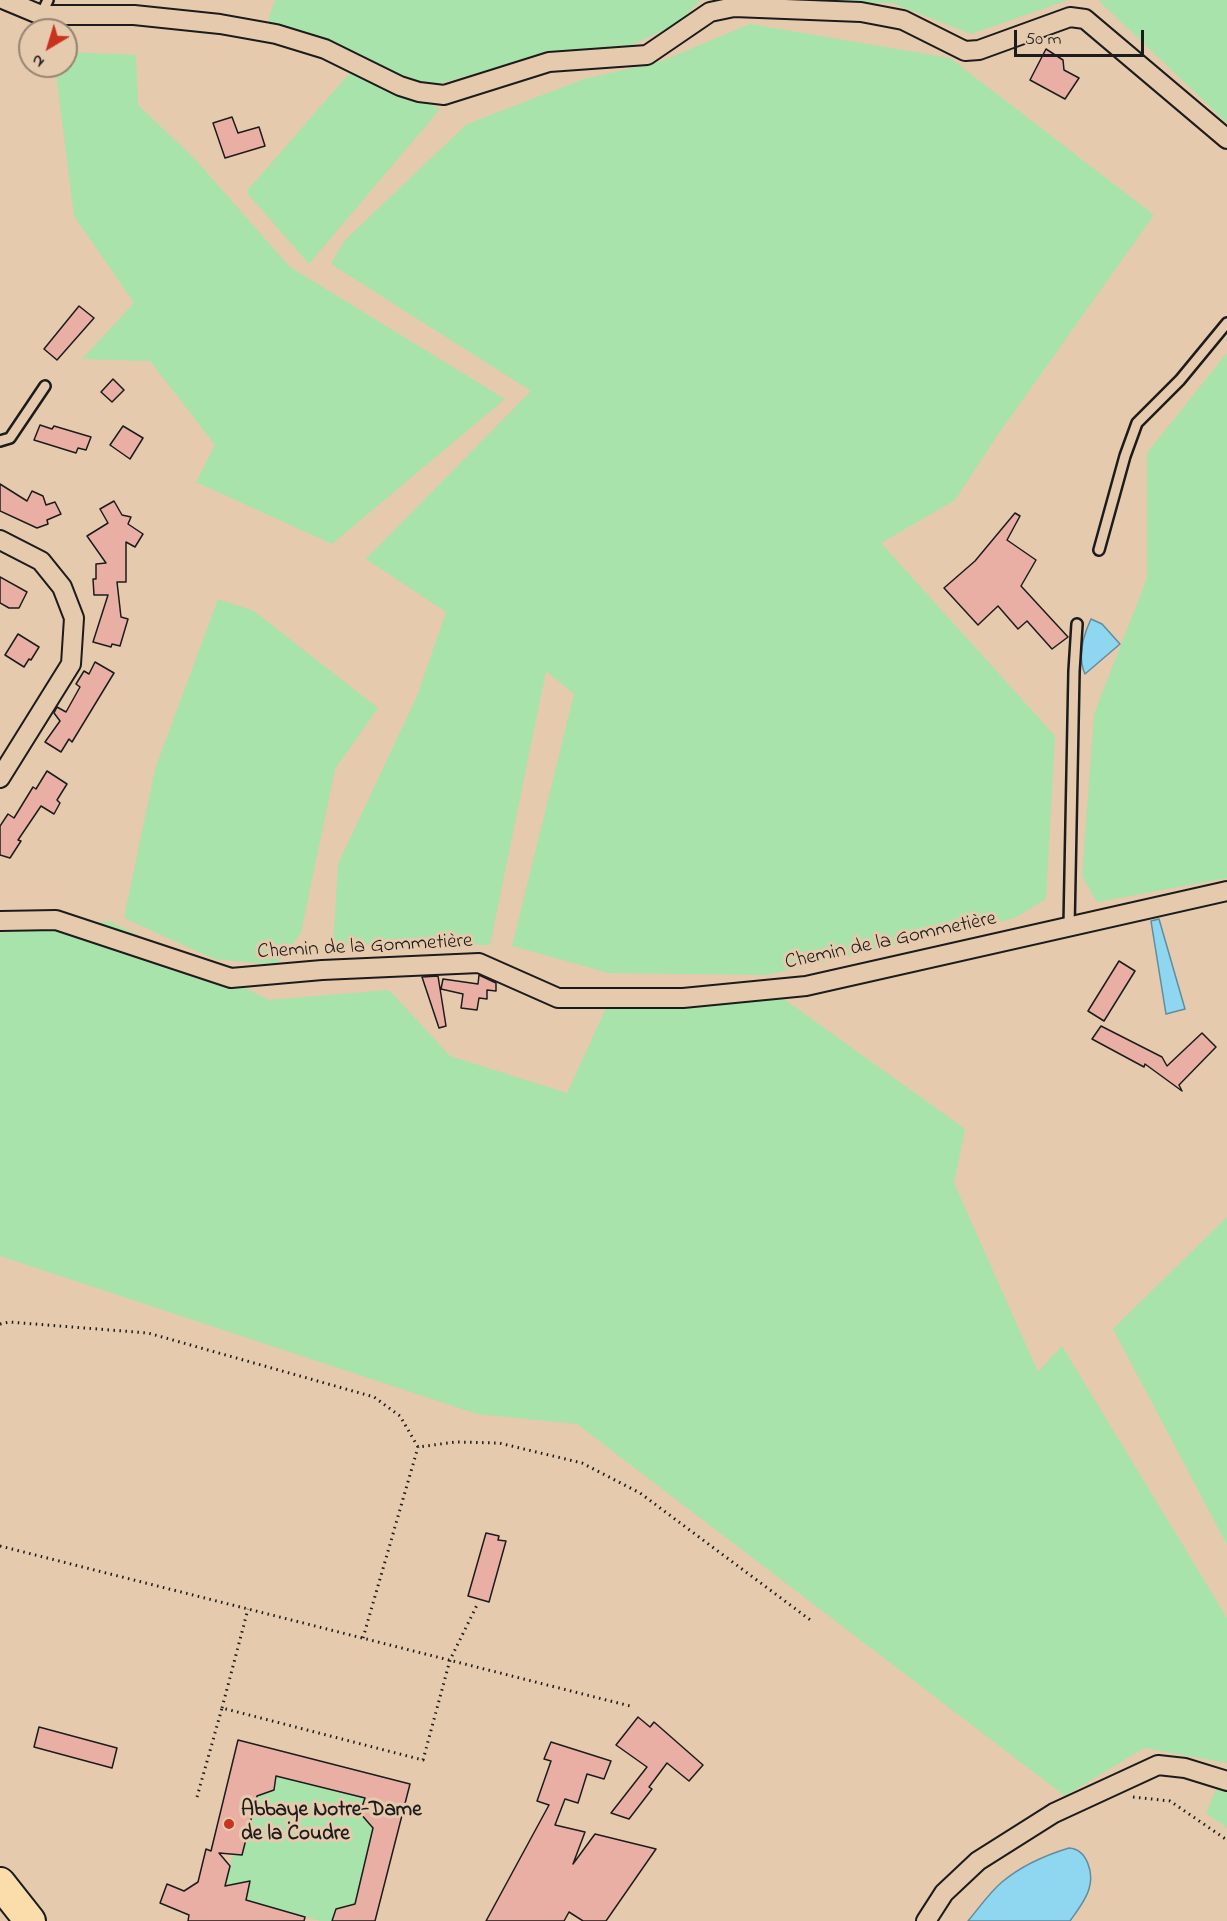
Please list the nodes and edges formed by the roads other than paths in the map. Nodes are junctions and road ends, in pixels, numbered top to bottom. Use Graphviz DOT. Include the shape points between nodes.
graph roads {
  1 [pos="5,0"];
  2 [pos="44,8"];
  3 [pos="1227,139"];
  4 [pos="1227,323"];
  5 [pos="45,386"];
  6 [pos="0,441"];
  7 [pos="0,540"];
  8 [pos="1099,550"];
  9 [pos="1077,624"];
  10 [pos="0,778"];
  11 [pos="1227,891"];
  12 [pos="0,921"];
  13 [pos="1069,927"];
  14 [pos="1227,1781"];
  15 [pos="0,1883"];
  16 [pos="30,1921"];
  17 [pos="926,1921"];
  1 -- 2 [label="street"];
  2 -- 3 [label="street" via="220,24 276,34 325,49 400,86 444,94 549,62 647,56 710,12 734,7 861,12 903,20 965,51 979,50 1070,17 1085,19"];
  4 -- 8 [label="lane" via="1180,380 1137,423"];
  5 -- 6 [label="lane" via="10,438"];
  7 -- 10 [label="street" via="41,561 62,587 74,618 71,664"];
  9 -- 13 [label="lane"];
  11 -- 13 [label="street, Chemin de la Gommetière"];
  12 -- 13 [label="street, Chemin de la Gommetière" via="56,920 231,978 479,963 558,998 683,998 806,987"];
  14 -- 17 [label="street" via="1185,1768 1158,1765 1054,1813 978,1861 944,1893"];
  15 -- 16 [label="main road"];
}
